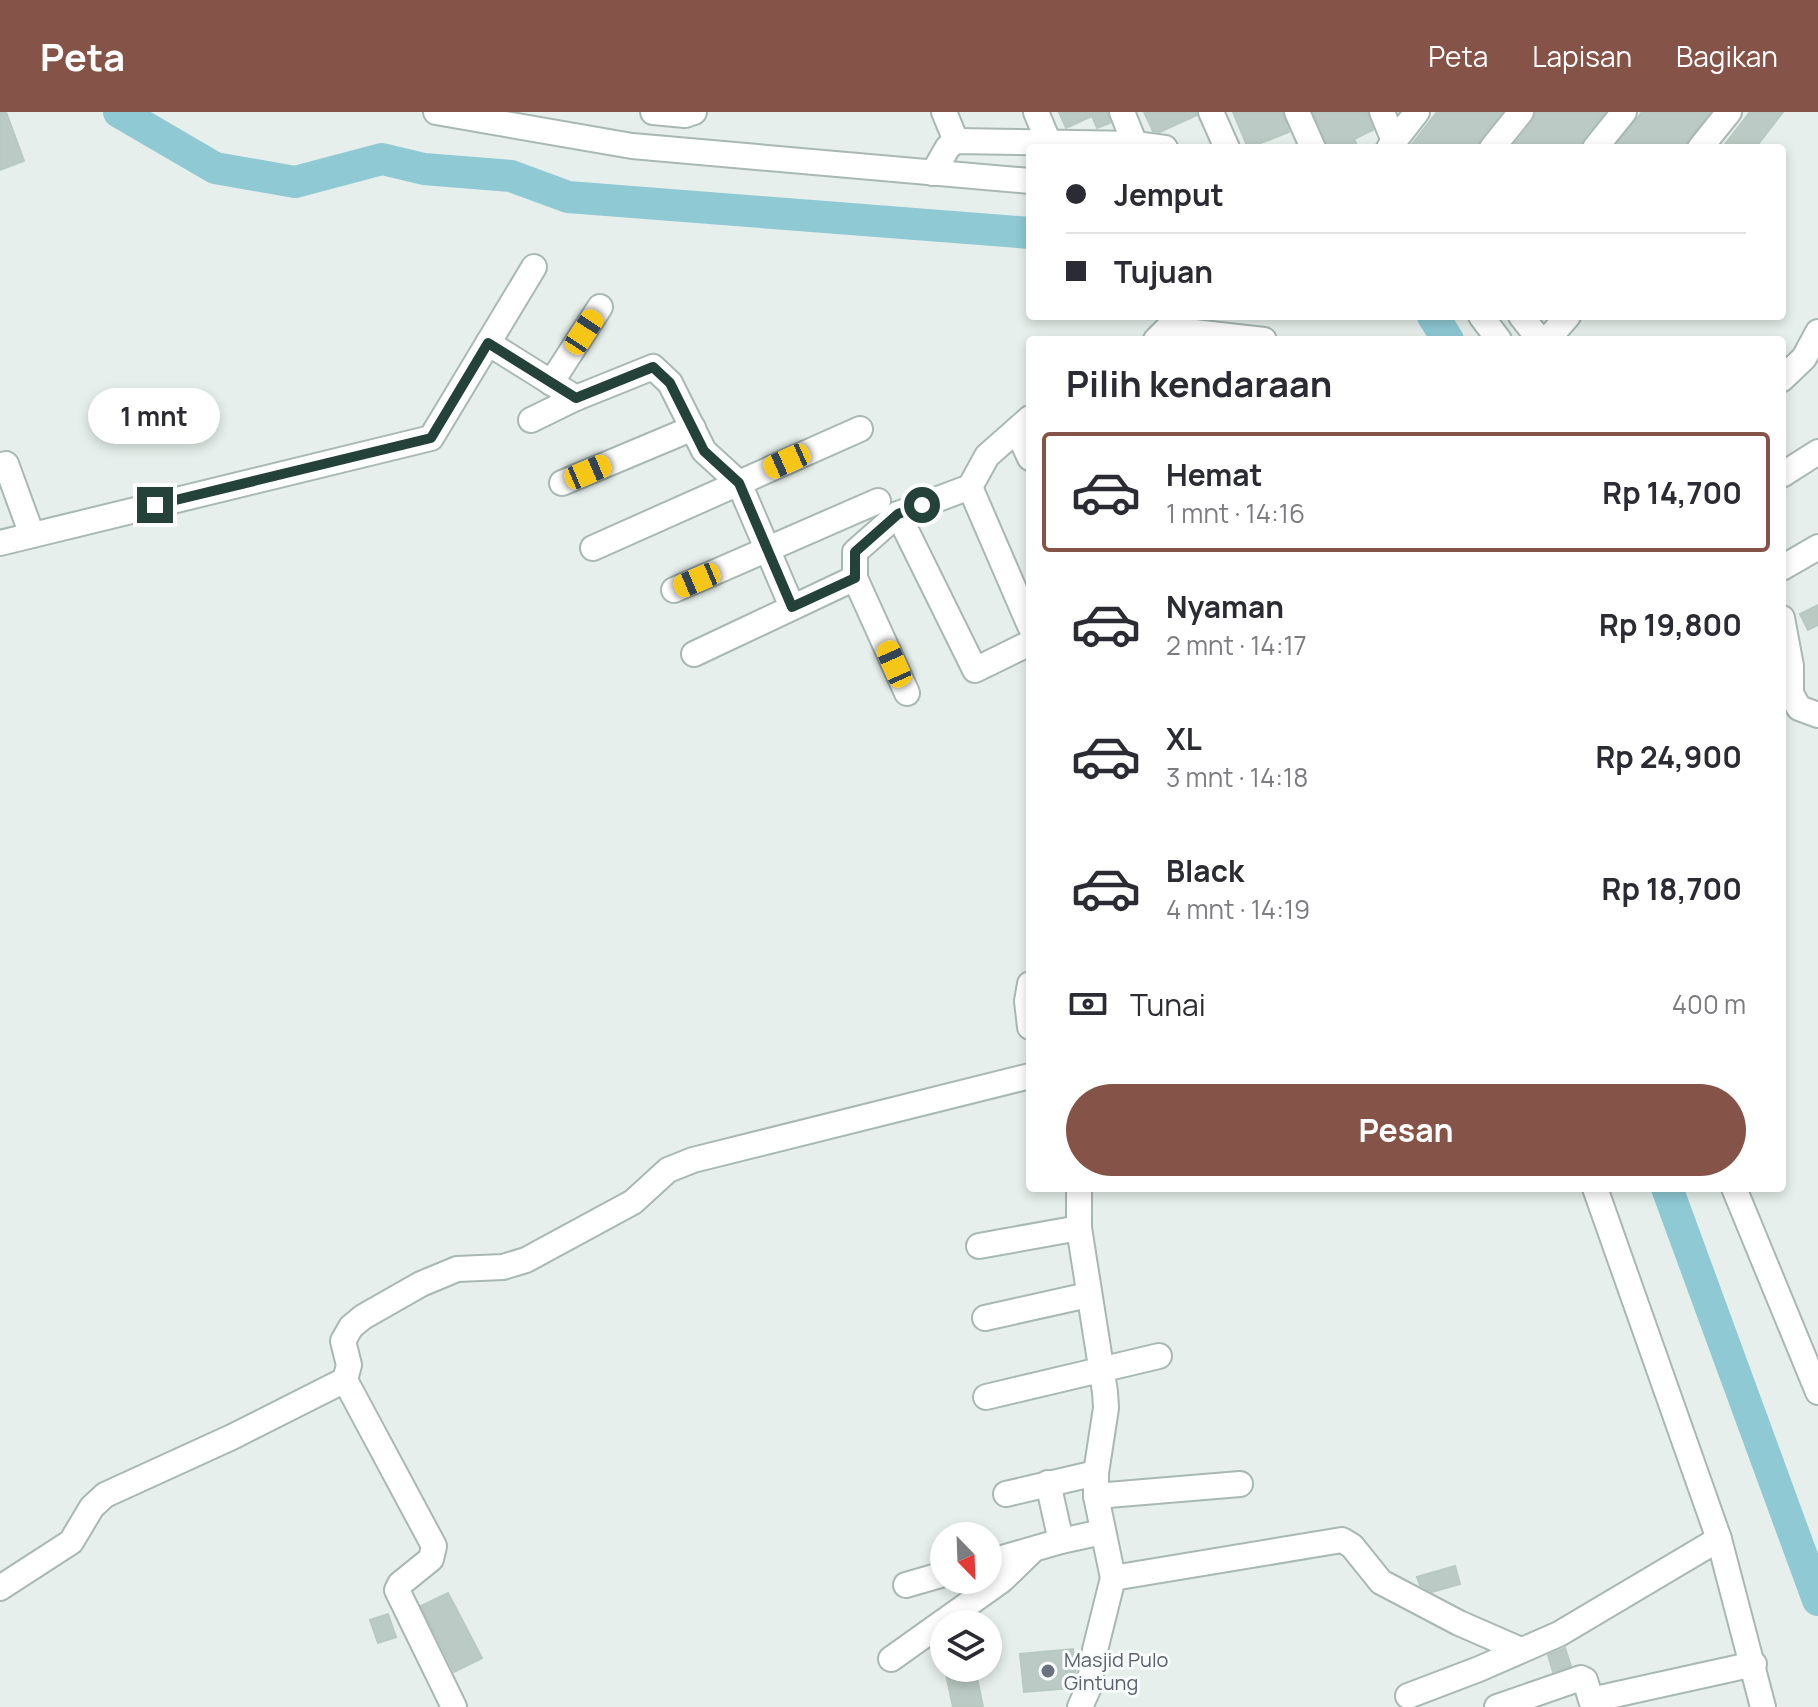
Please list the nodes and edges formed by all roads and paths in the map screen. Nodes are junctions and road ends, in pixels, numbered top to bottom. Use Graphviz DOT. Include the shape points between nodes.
graph roads {
  1 [pos="436,112"];
  2 [pos="653,112"];
  3 [pos="694,112"];
  4 [pos="944,112"];
  5 [pos="1036,112"];
  6 [pos="1122,112"];
  7 [pos="1211,112"];
  8 [pos="1297,112"];
  9 [pos="1382,112"];
  10 [pos="1417,112"];
  11 [pos="1521,112"];
  12 [pos="1624,112"];
  13 [pos="1729,112"];
  14 [pos="956,141"];
  15 [pos="1049,143"];
  16 [pos="1135,144"];
  17 [pos="1225,144"];
  18 [pos="1311,144"];
  19 [pos="1392,144"];
  20 [pos="1393,144"];
  21 [pos="1495,144"];
  22 [pos="1598,144"];
  23 [pos="1703,144"];
  24 [pos="935,167"];
  25 [pos="1026,180"];
  26 [pos="534,267"];
  27 [pos="600,307"];
  28 [pos="1524,320"];
  29 [pos="1564,320"];
  30 [pos="1160,336"];
  31 [pos="1201,336"];
  32 [pos="1537,336"];
  33 [pos="1550,336"];
  34 [pos="1816,342"];
  35 [pos="488,343"];
  36 [pos="1786,375"];
  37 [pos="551,383"];
  38 [pos="576,398"];
  39 [pos="531,420"];
  40 [pos="1024,424"];
  41 [pos="693,428"];
  42 [pos="860,429"];
  43 [pos="1818,452"];
  44 [pos="0,466"];
  45 [pos="1786,472"];
  46 [pos="562,483"];
  47 [pos="739,483"];
  48 [pos="970,487"];
  49 [pos="888,508"];
  50 [pos="32,535"];
  51 [pos="0,543"];
  52 [pos="1818,547"];
  53 [pos="593,548"];
  54 [pos="767,550"];
  55 [pos="1786,566"];
  56 [pos="855,578"];
  57 [pos="674,590"];
  58 [pos="792,607"];
  59 [pos="1026,617"];
  60 [pos="1786,639"];
  61 [pos="1026,645"];
  62 [pos="694,654"];
  63 [pos="1787,685"];
  64 [pos="907,693"];
  65 [pos="1818,715"];
  66 [pos="1026,1077"];
  67 [pos="1079,1192"];
  68 [pos="1596,1192"];
  69 [pos="1736,1192"];
  70 [pos="1079,1228"];
  71 [pos="979,1246"];
  72 [pos="1088,1295"];
  73 [pos="985,1318"];
  74 [pos="1159,1356"];
  75 [pos="1102,1368"];
  76 [pos="345,1380"];
  77 [pos="1818,1392"];
  78 [pos="986,1397"];
  79 [pos="1048,1483"];
  80 [pos="1240,1484"];
  81 [pos="1096,1485"];
  82 [pos="1006,1494"];
  83 [pos="1102,1532"];
  84 [pos="1719,1539"];
  85 [pos="1061,1541"];
  86 [pos="1033,1550"];
  87 [pos="1002,1558"];
  88 [pos="930,1578"];
  89 [pos="1113,1578"];
  90 [pos="906,1585"];
  91 [pos="0,1588"];
  92 [pos="1521,1650"];
  93 [pos="891,1659"];
  94 [pos="1754,1664"];
  95 [pos="1408,1696"];
  96 [pos="454,1707"];
  97 [pos="1080,1707"];
  98 [pos="1497,1707"];
  99 [pos="1763,1707"];
  1 -- 24 [label="street" via="632,146"];
  2 -- 3 [label="street"];
  4 -- 14 [label="street"];
  5 -- 15 [label="street"];
  6 -- 16 [label="street"];
  7 -- 17 [label="street"];
  8 -- 18 [label="street"];
  9 -- 19 [label="street"];
  10 -- 20 [label="street"];
  11 -- 21 [label="street"];
  12 -- 22 [label="street"];
  13 -- 23 [label="street"];
  14 -- 15 [label="street"];
  14 -- 24 [label="street"];
  15 -- 16 [label="street"];
  24 -- 25 [label="street"];
  26 -- 35 [label="street"];
  27 -- 37 [label="street"];
  28 -- 32 [label="street"];
  29 -- 33 [label="street"];
  30 -- 31 [label="street" via="1167,329"];
  34 -- 36 [label="street"];
  35 -- 37 [label="street"];
  35 -- 50 [label="street" via="431,438"];
  37 -- 38 [label="street"];
  38 -- 39 [label="street"];
  38 -- 41 [label="street" via="653,367 670,383"];
  40 -- 48 [label="street" via="987,456"];
  41 -- 46 [label="street"];
  41 -- 47 [label="street" via="704,451"];
  42 -- 47 [label="street"];
  43 -- 45 [label="street"];
  44 -- 50 [label="street" via="6,464"];
  47 -- 53 [label="street"];
  47 -- 54 [label="street"];
  48 -- 49 [label="street"];
  48 -- 59 [label="street"];
  49 -- 54 [label="street"];
  49 -- 56 [label="street" via="855,552"];
  49 -- 61 [label="street" via="975,670"];
  50 -- 51 [label="street"];
  52 -- 55 [label="street"];
  54 -- 57 [label="street"];
  54 -- 58 [label="street"];
  56 -- 58 [label="street"];
  56 -- 64 [label="street"];
  58 -- 62 [label="street"];
  60 -- 63 [label="street" via="1791,666"];
  63 -- 65 [label="street" via="1799,708"];
  66 -- 76 [label="street" via="668,1170 633,1202 526,1260 446,1273 363,1317 343,1341 349,1365"];
  67 -- 70 [label="street"];
  68 -- 84 [label="street"];
  69 -- 77 [label="street"];
  70 -- 71 [label="street"];
  70 -- 72 [label="street"];
  72 -- 73 [label="street"];
  72 -- 75 [label="street"];
  74 -- 75 [label="street"];
  75 -- 78 [label="street"];
  75 -- 81 [label="street" via="1106,1408"];
  76 -- 91 [label="street" via="105,1495 71,1542"];
  76 -- 96 [label="street" via="434,1546 431,1559 397,1590"];
  79 -- 81 [label="street"];
  79 -- 82 [label="street"];
  79 -- 85 [label="street"];
  80 -- 81 [label="street"];
  81 -- 83 [label="street"];
  83 -- 85 [label="street"];
  83 -- 89 [label="street"];
  84 -- 92 [label="street" via="1559,1634"];
  84 -- 94 [label="street"];
  85 -- 86 [label="street"];
  86 -- 87 [label="street"];
  86 -- 93 [label="street" via="1002,1580"];
  88 -- 90 [label="street"];
  89 -- 92 [label="street" via="1342,1540 1381,1582"];
  89 -- 97 [label="street"];
  92 -- 95 [label="street"];
  94 -- 98 [label="street" via="1591,1700 1581,1678"];
  94 -- 99 [label="street"];
}
